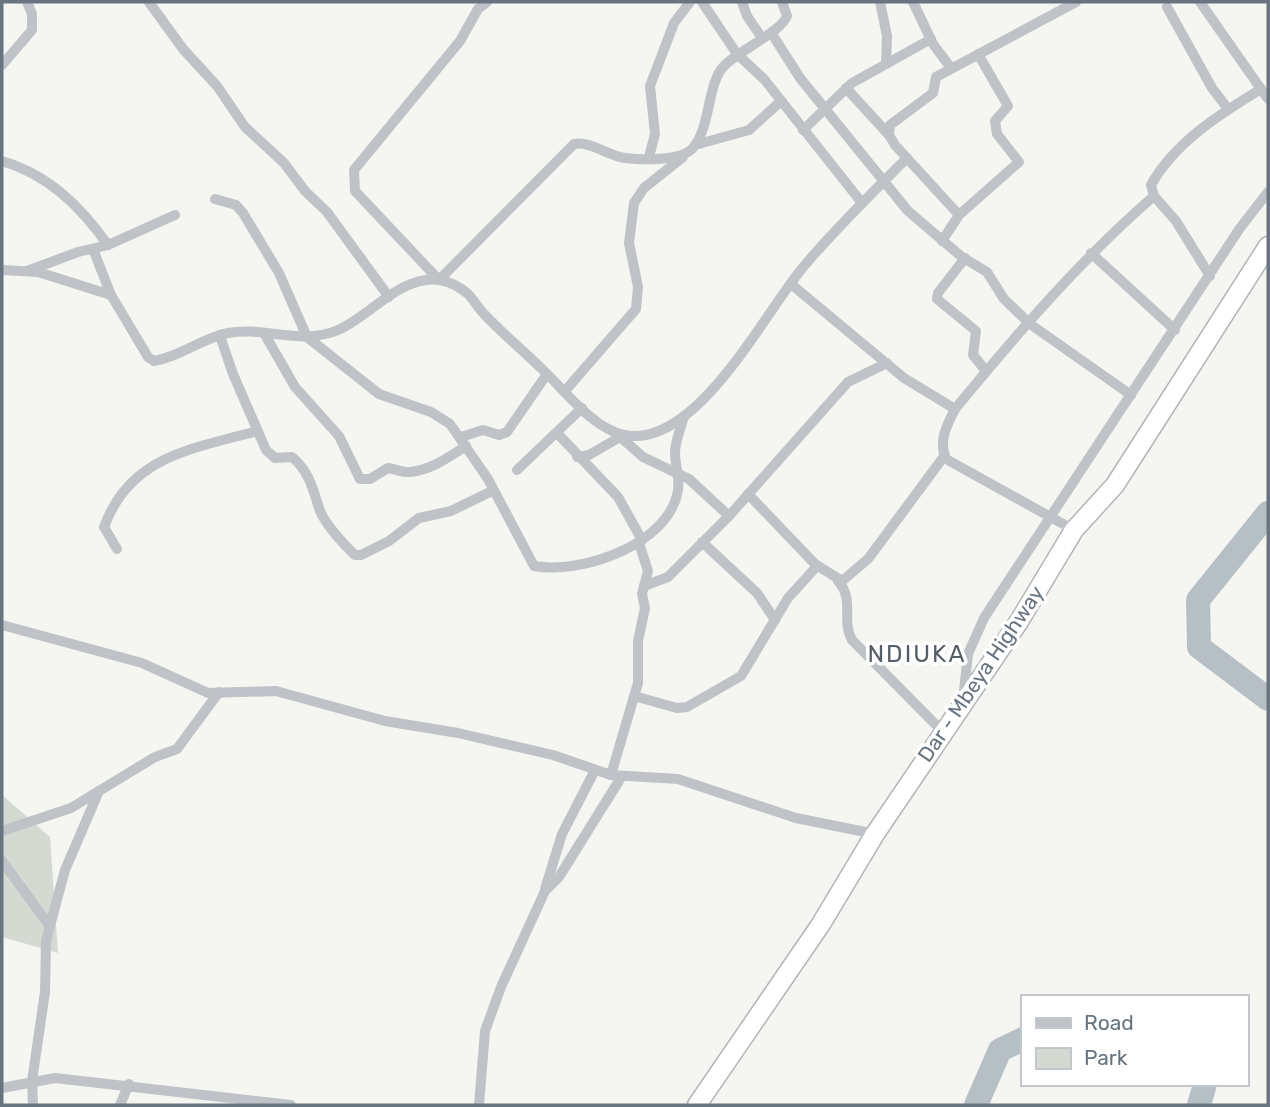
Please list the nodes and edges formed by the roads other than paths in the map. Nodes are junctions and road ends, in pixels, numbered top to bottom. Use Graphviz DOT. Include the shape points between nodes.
graph roads {
  1 [pos="27,2"];
  2 [pos="149,2"];
  3 [pos="487,2"];
  4 [pos="690,2"];
  5 [pos="702,2"];
  6 [pos="742,2"];
  7 [pos="782,2"];
  8 [pos="880,2"];
  9 [pos="914,2"];
  10 [pos="1076,2"];
  11 [pos="1200,2"];
  12 [pos="1167,8"];
  13 [pos="767,36"];
  14 [pos="931,40"];
  15 [pos="737,54"];
  16 [pos="978,54"];
  17 [pos="886,64"];
  18 [pos="2,65"];
  19 [pos="951,68"];
  20 [pos="846,88"];
  21 [pos="1261,89"];
  22 [pos="1268,99"];
  23 [pos="781,101"];
  24 [pos="825,107"];
  25 [pos="1228,109"];
  26 [pos="803,130"];
  27 [pos="890,135"];
  28 [pos="693,148"];
  29 [pos="649,157"];
  30 [pos="907,158"];
  31 [pos="2,161"];
  32 [pos="883,182"];
  33 [pos="1268,192"];
  34 [pos="1154,196"];
  35 [pos="215,199"];
  36 [pos="862,203"];
  37 [pos="176,215"];
  38 [pos="959,215"];
  39 [pos="942,241"];
  40 [pos="108,245"];
  41 [pos="1268,246"];
  42 [pos="93,249"];
  43 [pos="1091,253"];
  44 [pos="965,258"];
  45 [pos="2,270"];
  46 [pos="27,271"];
  47 [pos="1210,276"];
  48 [pos="439,280"];
  49 [pos="791,284"];
  50 [pos="111,295"];
  51 [pos="389,297"];
  52 [pos="1030,324"];
  53 [pos="1175,330"];
  54 [pos="264,333"];
  55 [pos="220,336"];
  56 [pos="307,337"];
  57 [pos="887,363"];
  58 [pos="986,371"];
  59 [pos="547,374"];
  60 [pos="565,391"];
  61 [pos="1131,395"];
  62 [pos="582,408"];
  63 [pos="955,409"];
  64 [pos="684,416"];
  65 [pos="257,431"];
  66 [pos="556,433"];
  67 [pos="616,434"];
  68 [pos="463,441"];
  69 [pos="945,455"];
  70 [pos="577,457"];
  71 [pos="517,470"];
  72 [pos="678,472"];
  73 [pos="492,491"];
  74 [pos="748,494"];
  75 [pos="729,516"];
  76 [pos="1052,517"];
  77 [pos="1074,530"];
  78 [pos="640,542"];
  79 [pos="702,542"];
  80 [pos="117,549"];
  81 [pos="647,564"];
  82 [pos="817,566"];
  83 [pos="668,577"];
  84 [pos="838,581"];
  85 [pos="644,586"];
  86 [pos="775,620"];
  87 [pos="2,625"];
  88 [pos="219,692"];
  89 [pos="634,696"];
  90 [pos="962,707"];
  91 [pos="944,733"];
  92 [pos="595,770"];
  93 [pos="616,776"];
  94 [pos="99,791"];
  95 [pos="2,831"];
  96 [pos="875,834"];
  97 [pos="2,861"];
  98 [pos="545,891"];
  99 [pos="49,925"];
  100 [pos="32,1081"];
  101 [pos="129,1084"];
  102 [pos="2,1088"];
  103 [pos="199,1093"];
  104 [pos="33,1105"];
  105 [pos="120,1105"];
  106 [pos="196,1105"];
  107 [pos="291,1105"];
  108 [pos="479,1105"];
  109 [pos="697,1105"];
  1 -- 18 [label="street" via="32,30"];
  2 -- 51 [label="street" via="245,127 334,220"];
  3 -- 48 [label="street" via="354,170 355,191"];
  4 -- 29 [label="street" via="674,23 650,86 655,134"];
  5 -- 15 [label="street"];
  6 -- 13 [label="street" via="747,16"];
  7 -- 13 [label="street" via="786,20"];
  8 -- 17 [label="street" via="887,36"];
  9 -- 14 [label="street"];
  10 -- 16 [label="street"];
  11 -- 21 [label="street"];
  12 -- 25 [label="street"];
  13 -- 15 [label="street"];
  13 -- 24 [label="street"];
  14 -- 17 [label="street"];
  14 -- 19 [label="street"];
  15 -- 23 [label="street"];
  15 -- 28 [label="street" via="719,73"];
  16 -- 19 [label="street"];
  16 -- 38 [label="street" via="1008,106 995,121 995,128 1019,162"];
  17 -- 20 [label="street"];
  19 -- 27 [label="street" via="934,80 934,90 926,99 892,122"];
  20 -- 24 [label="street"];
  20 -- 27 [label="street"];
  21 -- 22 [label="street"];
  21 -- 25 [label="street"];
  23 -- 26 [label="street"];
  23 -- 28 [label="street" via="749,130"];
  24 -- 26 [label="street"];
  24 -- 32 [label="street"];
  25 -- 34 [label="street" via="1173,154 1152,181"];
  26 -- 36 [label="street"];
  27 -- 30 [label="street"];
  28 -- 29 [label="street" via="677,158"];
  28 -- 60 [label="street" via="644,188 634,203 629,243 639,287 636,309"];
  29 -- 48 [label="street" via="624,158 574,144"];
  30 -- 32 [label="street"];
  30 -- 38 [label="street"];
  31 -- 40 [label="street" via="33,171 51,184 83,211"];
  32 -- 36 [label="street"];
  32 -- 39 [label="street"];
  33 -- 47 [label="street"];
  34 -- 43 [label="street"];
  34 -- 47 [label="street" via="1176,221"];
  35 -- 56 [label="street" via="236,205 243,213 279,273"];
  36 -- 49 [label="street"];
  37 -- 40 [label="street"];
  38 -- 39 [label="street"];
  39 -- 44 [label="street"];
  40 -- 42 [label="street"];
  41 -- 77 [label="highway, Dar - Mbeya Highway" via="1115,485"];
  42 -- 46 [label="street"];
  42 -- 50 [label="street"];
  43 -- 52 [label="street"];
  43 -- 53 [label="street"];
  44 -- 52 [label="street" via="987,271 1004,299"];
  44 -- 58 [label="street" via="937,299 976,331 972,355"];
  45 -- 46 [label="street"];
  46 -- 50 [label="street"];
  47 -- 53 [label="street"];
  48 -- 51 [label="street" via="427,279"];
  48 -- 59 [label="street" via="468,294"];
  49 -- 57 [label="street"];
  49 -- 64 [label="street" via="731,367"];
  50 -- 55 [label="street" via="154,361"];
  51 -- 56 [label="street" via="336,331"];
  52 -- 58 [label="street"];
  52 -- 61 [label="street"];
  53 -- 61 [label="street"];
  54 -- 55 [label="street"];
  54 -- 56 [label="street"];
  54 -- 68 [label="street" via="295,387 339,436 360,479 370,479 388,468 418,470 440,463"];
  55 -- 65 [label="street"];
  56 -- 68 [label="street" via="379,394 431,412"];
  57 -- 63 [label="street"];
  57 -- 74 [label="street" via="848,382"];
  58 -- 63 [label="street"];
  59 -- 60 [label="street"];
  59 -- 68 [label="street" via="507,432 499,435 483,430"];
  60 -- 62 [label="street"];
  61 -- 76 [label="street"];
  62 -- 66 [label="street"];
  62 -- 67 [label="street"];
  63 -- 69 [label="street" via="945,430"];
  64 -- 67 [label="street" via="642,435"];
  64 -- 72 [label="street" via="675,451"];
  65 -- 73 [label="street" via="270,456 297,461 313,484 324,518 355,555 386,543 419,518 451,511"];
  65 -- 80 [label="street" via="174,455 132,479 117,497 104,527"];
  66 -- 70 [label="street"];
  66 -- 71 [label="street"];
  67 -- 70 [label="street" via="589,455"];
  67 -- 72 [label="street" via="643,457"];
  68 -- 73 [label="street"];
  69 -- 76 [label="street"];
  69 -- 84 [label="street" via="868,559 849,578"];
  70 -- 78 [label="street" via="618,497"];
  72 -- 75 [label="street"];
  72 -- 78 [label="street" via="675,501 662,523"];
  73 -- 78 [label="street" via="534,566 571,566"];
  74 -- 75 [label="street"];
  74 -- 82 [label="street"];
  75 -- 79 [label="street"];
  76 -- 77 [label="street"];
  76 -- 90 [label="street" via="976,631 968,654"];
  77 -- 90 [label="highway, Dar - Mbeya Highway"];
  78 -- 81 [label="street"];
  79 -- 83 [label="street"];
  79 -- 86 [label="street" via="757,593"];
  81 -- 83 [label="street"];
  81 -- 85 [label="street"];
  82 -- 84 [label="street"];
  82 -- 86 [label="street"];
  83 -- 85 [label="street"];
  84 -- 91 [label="street" via="847,594 847,627 852,640"];
  85 -- 89 [label="street"];
  86 -- 89 [label="street" via="741,676 698,702 677,708"];
  87 -- 88 [label="street" via="142,663 193,687"];
  88 -- 92 [label="street" via="276,691 385,721 553,755"];
  88 -- 94 [label="street" via="177,749"];
  89 -- 93 [label="street"];
  90 -- 91 [label="highway, Dar - Mbeya Highway"];
  91 -- 96 [label="highway, Dar - Mbeya Highway"];
  92 -- 93 [label="street"];
  92 -- 98 [label="street" via="562,834"];
  93 -- 96 [label="street" via="678,779 796,818"];
  93 -- 98 [label="street" via="559,877"];
  94 -- 95 [label="street" via="71,808"];
  94 -- 99 [label="street" via="65,870"];
  96 -- 109 [label="highway, Dar - Mbeya Highway" via="821,924"];
  97 -- 99 [label="street"];
  98 -- 108 [label="street" via="485,1031"];
  99 -- 100 [label="street"];
  100 -- 101 [label="street" via="55,1078"];
  100 -- 102 [label="street"];
  100 -- 104 [label="street"];
  101 -- 103 [label="street"];
  101 -- 105 [label="street"];
  103 -- 106 [label="street"];
  103 -- 107 [label="street"];
}
